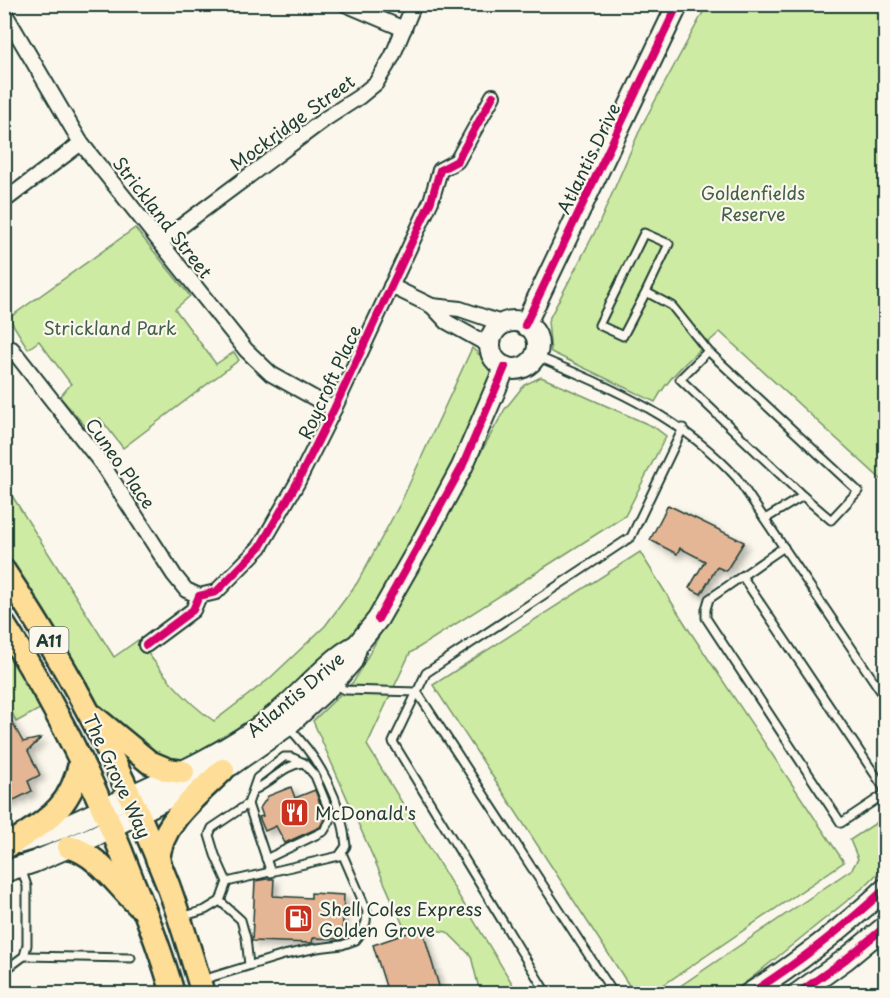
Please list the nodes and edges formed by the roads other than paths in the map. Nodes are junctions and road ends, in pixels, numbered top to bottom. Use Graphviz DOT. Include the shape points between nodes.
graph roads {
  1 [pos="345,4"];
  2 [pos="414,4"];
  3 [pos="678,4"];
  4 [pos="4,12"];
  5 [pos="405,28"];
  6 [pos="493,96"];
  7 [pos="81,143"];
  8 [pos="4,201"];
  9 [pos="160,242"];
  10 [pos="391,286"];
  11 [pos="646,292"];
  12 [pos="432,306"];
  13 [pos="504,324"];
  14 [pos="525,325"];
  15 [pos="490,346"];
  16 [pos="12,349"];
  17 [pos="708,351"];
  18 [pos="536,356"];
  19 [pos="505,367"];
  20 [pos="334,409"];
  21 [pos="683,428"];
  22 [pos="803,496"];
  23 [pos="765,519"];
  24 [pos="784,547"];
  25 [pos="4,572"];
  26 [pos="742,576"];
  27 [pos="199,596"];
  28 [pos="4,625"];
  29 [pos="146,645"];
  30 [pos="357,645"];
  31 [pos="333,683"];
  32 [pos="417,692"];
  33 [pos="885,699"];
  34 [pos="88,711"];
  35 [pos="281,720"];
  36 [pos="81,760"];
  37 [pos="223,770"];
  38 [pos="183,771"];
  39 [pos="885,792"];
  40 [pos="248,804"];
  41 [pos="134,805"];
  42 [pos="108,818"];
  43 [pos="69,847"];
  44 [pos="5,848"];
  45 [pos="342,853"];
  46 [pos="266,859"];
  47 [pos="158,861"];
  48 [pos="12,869"];
  49 [pos="271,873"];
  50 [pos="227,882"];
  51 [pos="885,888"];
  52 [pos="220,901"];
  53 [pos="145,912"];
  54 [pos="180,918"];
  55 [pos="885,926"];
  56 [pos="24,956"];
  57 [pos="131,958"];
  58 [pos="249,965"];
  59 [pos="4,971"];
  60 [pos="201,987"];
  61 [pos="173,993"];
  62 [pos="547,993"];
  63 [pos="614,993"];
  64 [pos="749,993"];
  65 [pos="797,993"];
  1 -- 5 [label="street"];
  2 -- 5 [label="street, Mockridge Street"];
  3 -- 14 [label="street, Atlantis Drive"];
  4 -- 7 [label="street, Strickland Street"];
  5 -- 9 [label="street, Mockridge Street" via="375,83 359,98"];
  6 -- 10 [label="street, Roycroft Place" via="457,161 440,170"];
  7 -- 8 [label="street"];
  7 -- 9 [label="street, Strickland Street"];
  9 -- 20 [label="street, Strickland Street" via="246,350 271,374"];
  10 -- 12 [label="street"];
  10 -- 20 [label="street, Roycroft Place"];
  11 -- 11 [label="lane" via="623,336 599,325 644,233 669,244"];
  11 -- 17 [label="lane" via="672,306"];
  12 -- 13 [label="street" via="460,309"];
  12 -- 15 [label="street" via="447,322"];
  13 -- 14 [label="street"];
  13 -- 15 [label="street" via="497,329"];
  14 -- 18 [label="street" via="537,337"];
  15 -- 19 [label="street" via="493,357"];
  16 -- 27 [label="street, Cuneo Place" via="102,464 174,575 186,590"];
  17 -- 22 [label="lane" via="680,378"];
  17 -- 22 [label="lane" via="858,491 831,520"];
  18 -- 19 [label="street" via="524,367"];
  18 -- 21 [label="lane" via="636,400"];
  19 -- 30 [label="street, Atlantis Drive" via="462,467 378,619"];
  20 -- 27 [label="street, Roycroft Place" via="260,547 216,592"];
  21 -- 23 [label="lane" via="719,457"];
  21 -- 32 [label="lane" via="631,537 426,674"];
  22 -- 23 [label="lane"];
  23 -- 24 [label="lane"];
  24 -- 26 [label="lane"];
  24 -- 33 [label="lane"];
  25 -- 34 [label="main road, The Grove Way / A11"];
  26 -- 39 [label="lane"];
  26 -- 39 [label="lane" via="709,599 706,618 841,823"];
  27 -- 29 [label="street, Roycroft Place" via="193,610"];
  28 -- 36 [label="main road, The Grove Way / A11"];
  30 -- 31 [label="street, Atlantis Drive" via="352,661"];
  30 -- 35 [label="street, Atlantis Drive" via="341,654"];
  31 -- 32 [label="lane" via="345,690"];
  31 -- 35 [label="street, Atlantis Drive"];
  32 -- 62 [label="lane" via="393,742"];
  32 -- 63 [label="lane"];
  34 -- 38 [label="main road" via="149,762"];
  34 -- 41 [label="main road, The Grove Way / A11"];
  35 -- 37 [label="street, Atlantis Drive"];
  35 -- 38 [label="street, Atlantis Drive"];
  35 -- 45 [label="lane" via="323,771 344,822 346,846"];
  36 -- 42 [label="main road, The Grove Way / A11"];
  36 -- 44 [label="main road" via="74,787 63,804"];
  37 -- 41 [label="street, Atlantis Drive"];
  37 -- 47 [label="main road" via="166,832"];
  38 -- 41 [label="street, Atlantis Drive"];
  40 -- 46 [label="lane"];
  40 -- 46 [label="lane" via="257,778 284,757 291,757 304,763 315,776 330,813 324,831"];
  40 -- 50 [label="lane" via="212,828 209,835"];
  41 -- 42 [label="street"];
  41 -- 47 [label="main road, The Grove Way / A11"];
  42 -- 43 [label="street"];
  42 -- 44 [label="street"];
  42 -- 53 [label="main road, The Grove Way / A11"];
  43 -- 48 [label="street"];
  43 -- 53 [label="main road" via="87,853"];
  45 -- 49 [label="lane"];
  45 -- 58 [label="lane" via="366,912 366,922 356,940"];
  46 -- 49 [label="lane"];
  47 -- 54 [label="main road, The Grove Way / A11"];
  48 -- 56 [label="lane" via="27,886"];
  49 -- 50 [label="lane"];
  50 -- 52 [label="lane"];
  51 -- 64 [label="street" via="851,919"];
  52 -- 54 [label="lane"];
  52 -- 58 [label="lane" via="241,920"];
  53 -- 61 [label="main road, The Grove Way / A11"];
  54 -- 60 [label="main road, The Grove Way / A11"];
  55 -- 65 [label="street"];
  56 -- 57 [label="lane"];
  56 -- 59 [label="lane"];
  58 -- 60 [label="lane"];
}
